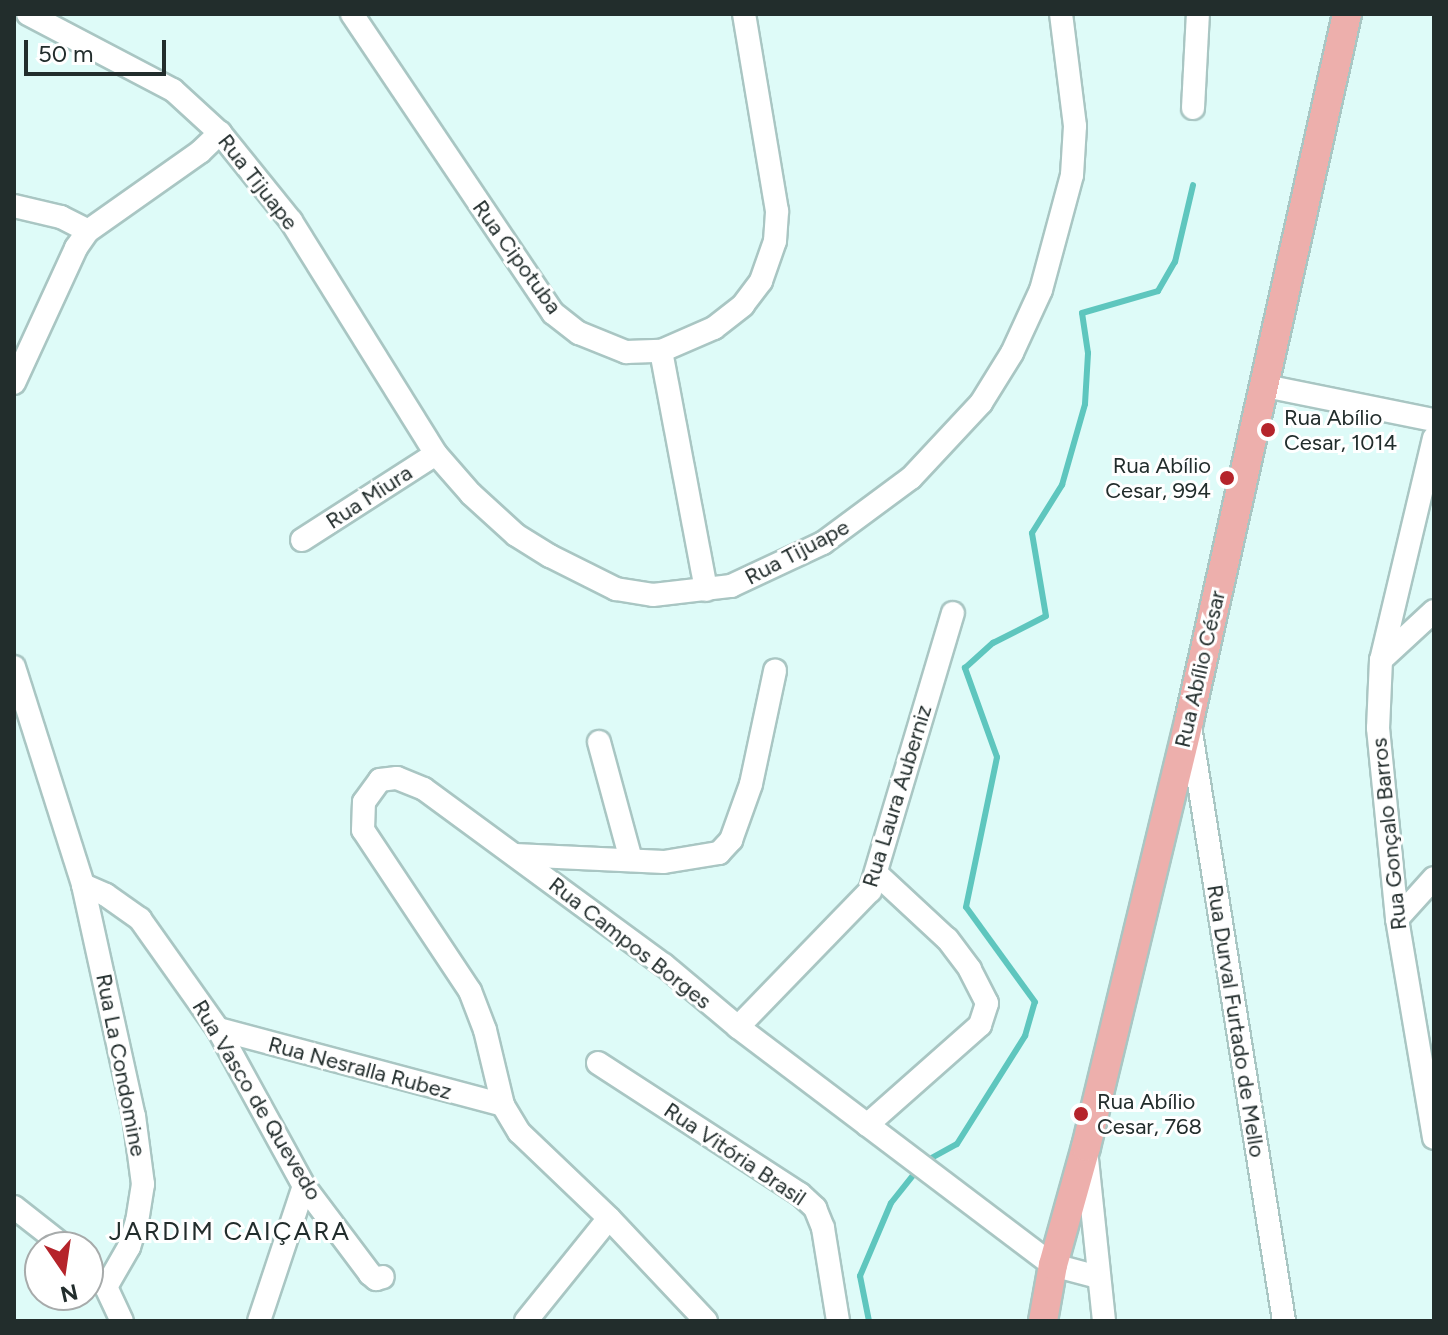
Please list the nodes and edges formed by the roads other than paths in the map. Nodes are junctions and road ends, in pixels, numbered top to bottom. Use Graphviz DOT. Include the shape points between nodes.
graph roads {
  1 [pos="28,14"];
  2 [pos="352,14"];
  3 [pos="744,14"];
  4 [pos="1061,14"];
  5 [pos="1198,14"];
  6 [pos="1347,14"];
  7 [pos="1193,108"];
  8 [pos="220,133"];
  9 [pos="14,206"];
  10 [pos="88,231"];
  11 [pos="661,351"];
  12 [pos="14,383"];
  13 [pos="1265,386"];
  14 [pos="1434,420"];
  15 [pos="1434,438"];
  16 [pos="436,454"];
  17 [pos="302,540"];
  18 [pos="706,590"];
  19 [pos="1434,611"];
  20 [pos="953,613"];
  21 [pos="1381,660"];
  22 [pos="14,667"];
  23 [pos="775,671"];
  24 [pos="1189,721"];
  25 [pos="599,742"];
  26 [pos="515,855"];
  27 [pos="631,860"];
  28 [pos="876,873"];
  29 [pos="1434,878"];
  30 [pos="83,885"];
  31 [pos="1397,919"];
  32 [pos="738,1027"];
  33 [pos="218,1029"];
  34 [pos="598,1063"];
  35 [pos="503,1105"];
  36 [pos="867,1125"];
  37 [pos="1434,1138"];
  38 [pos="1086,1147"];
  39 [pos="304,1186"];
  40 [pos="16,1206"];
  41 [pos="609,1218"];
  42 [pos="46,1231"];
  43 [pos="1053,1265"];
  44 [pos="383,1277"];
  45 [pos="1098,1277"];
  46 [pos="106,1287"];
  47 [pos="122,1321"];
  48 [pos="259,1321"];
  49 [pos="526,1321"];
  50 [pos="706,1321"];
  51 [pos="838,1321"];
  52 [pos="1043,1321"];
  53 [pos="1104,1321"];
  54 [pos="1284,1321"];
  1 -- 8 [label="street, Rua Tijuape" via="173,90"];
  2 -- 11 [label="street, Rua Cipotuba" via="553,313 610,347"];
  3 -- 11 [label="street, Rua Cipotuba" via="777,211 775,241 761,281 743,305 714,328"];
  4 -- 18 [label="street, Rua Tijuape" via="1075,126 1072,175 1041,290 1012,353 969,419 911,478 856,522 772,570"];
  5 -- 7 [label="street"];
  6 -- 13 [label="main road, Rua Abílio César"];
  8 -- 10 [label="street"];
  8 -- 16 [label="street, Rua Tijuape" via="291,221"];
  9 -- 10 [label="street" via="61,217"];
  10 -- 12 [label="street"];
  11 -- 18 [label="street"];
  13 -- 14 [label="street"];
  13 -- 24 [label="main road, Rua Abílio César"];
  15 -- 21 [label="street, Rua Gonçalo Barros"];
  16 -- 17 [label="street, Rua Miura"];
  16 -- 18 [label="street, Rua Tijuape" via="516,535 588,577 634,593"];
  19 -- 21 [label="street"];
  20 -- 28 [label="street, Rua Laura Auberniz"];
  21 -- 31 [label="street, Rua Gonçalo Barros" via="1380,772"];
  22 -- 30 [label="street"];
  23 -- 27 [label="street" via="751,784 731,840 719,853 703,859"];
  24 -- 38 [label="main road, Rua Abílio César"];
  24 -- 54 [label="street, Rua Durval Furtado de Mello"];
  25 -- 27 [label="street"];
  26 -- 27 [label="street"];
  26 -- 32 [label="street, Rua Campos Borges"];
  26 -- 35 [label="street, Rua Campos Borges" via="408,781 386,777 364,802 363,830 470,991"];
  28 -- 32 [label="street, Rua Laura Auberniz" via="866,898"];
  28 -- 36 [label="street" via="947,939 987,1003 980,1025"];
  29 -- 31 [label="street"];
  30 -- 33 [label="street, Rua Vasco de Quevedo" via="140,919"];
  30 -- 46 [label="street, Rua La Condomine" via="134,1116 143,1184 129,1247"];
  31 -- 37 [label="street, Rua Gonçalo Barros"];
  32 -- 36 [label="street, Rua Campos Borges"];
  33 -- 35 [label="street, Rua Nesralla Rubez"];
  33 -- 39 [label="street, Rua Vasco de Quevedo"];
  34 -- 51 [label="street, Rua Vitória Brasil" via="815,1208"];
  35 -- 41 [label="street" via="519,1132"];
  36 -- 43 [label="street, Rua Campos Borges"];
  38 -- 43 [label="main road, Rua Abílio César"];
  38 -- 45 [label="street"];
  39 -- 44 [label="street, Rua Vasco de Quevedo" via="370,1274"];
  39 -- 48 [label="street"];
  40 -- 42 [label="street"];
  41 -- 49 [label="street"];
  41 -- 50 [label="street"];
  43 -- 45 [label="street, Rua Campos Borges"];
  43 -- 52 [label="main road, Rua Abílio César"];
  45 -- 53 [label="street"];
  46 -- 47 [label="street"];
}
